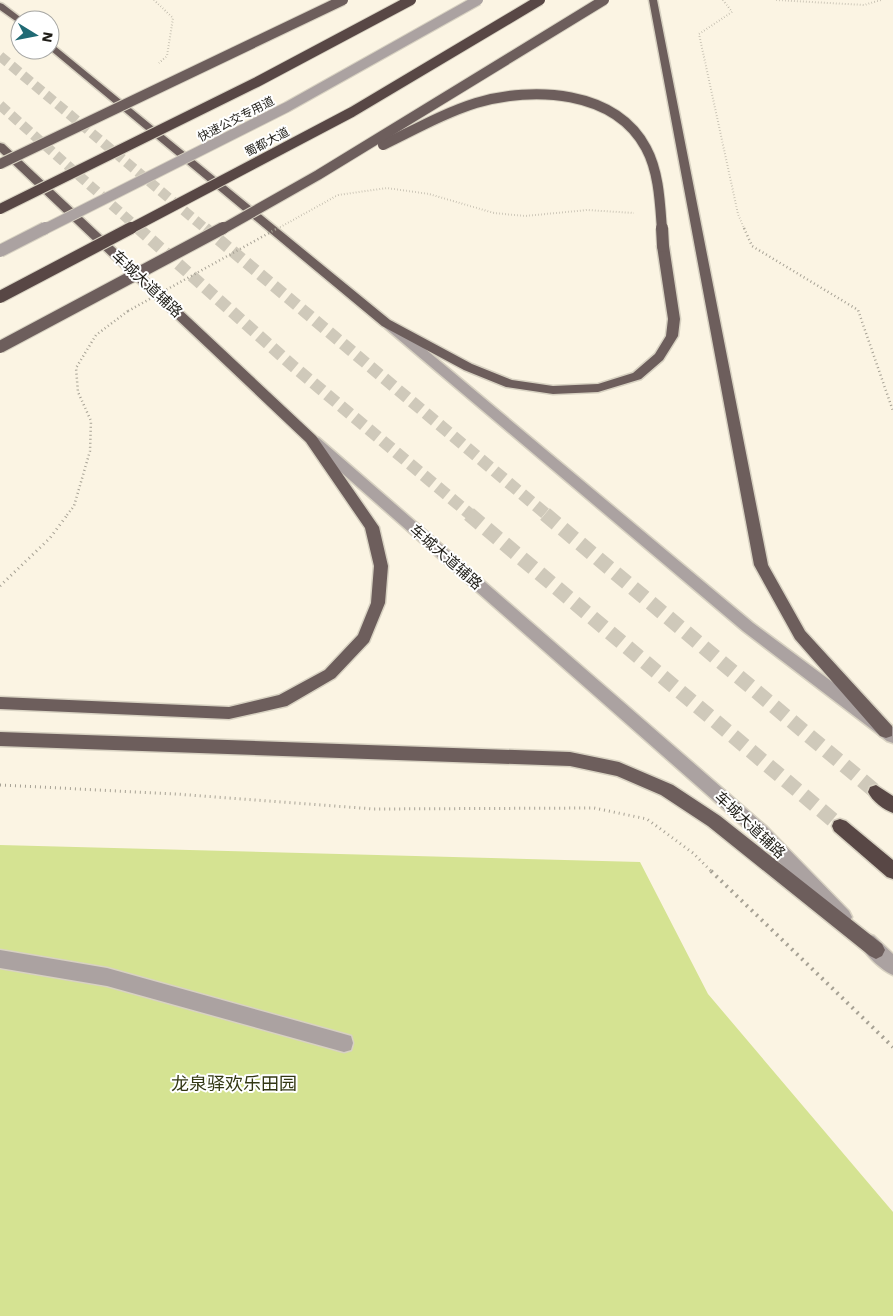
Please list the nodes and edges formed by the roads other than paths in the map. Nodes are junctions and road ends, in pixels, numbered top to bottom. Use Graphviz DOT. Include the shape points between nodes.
graph roads {
  1 [pos="1,0"];
  2 [pos="333,0"];
  3 [pos="343,0"];
  4 [pos="411,0"];
  5 [pos="478,0"];
  6 [pos="540,0"];
  7 [pos="604,0"];
  8 [pos="653,0"];
  9 [pos="10,10"];
  10 [pos="311,16"];
  11 [pos="60,53"];
  12 [pos="0,146"];
  13 [pos="0,164"];
  14 [pos="318,175"];
  15 [pos="0,209"];
  16 [pos="0,251"];
  17 [pos="0,297"];
  18 [pos="386,323"];
  19 [pos="0,347"];
  20 [pos="311,438"];
  21 [pos="0,703"];
  22 [pos="890,734"];
  23 [pos="0,739"];
  24 [pos="876,792"];
  25 [pos="893,806"];
  26 [pos="840,826"];
  27 [pos="893,870"];
  28 [pos="876,950"];
  29 [pos="0,958"];
  30 [pos="893,966"];
  31 [pos="344,1043"];
  1 -- 9 [label="main road"];
  2 -- 10 [label="main road, bridge"];
  3 -- 10 [label="main road, bridge"];
  4 -- 15 [label="highway, bridge" via="257,82"];
  5 -- 16 [label="street, 快速公交专用道, bridge" via="287,107"];
  6 -- 17 [label="highway, 蜀都大道, bridge" via="352,112"];
  7 -- 14 [label="main road, bridge"];
  8 -- 22 [label="main road" via="761,565 800,635"];
  10 -- 13 [label="main road, bridge"];
  11 -- 18 [label="main road"];
  12 -- 20 [label="main road, 车城大道辅路"];
  14 -- 18 [label="main road, bridge" via="486,100 521,94 584,101 611,111 634,128 646,147 654,167 674,319 672,336 659,357 637,376 598,388 553,390 510,384 468,367"];
  14 -- 19 [label="main road, bridge" via="192,246"];
  18 -- 22 [label="street" via="748,627"];
  20 -- 21 [label="main road" via="372,527 381,566 378,603 364,638 330,674 282,701 229,713"];
  20 -- 28 [label="street, 车城大道辅路" via="761,832"];
  23 -- 28 [label="main road" via="570,759 619,768 667,790 714,821"];
  24 -- 25 [label="highway"];
  26 -- 27 [label="highway"];
  28 -- 30 [label="street, 车城大道辅路"];
  29 -- 31 [label="street" via="107,977"];
}
